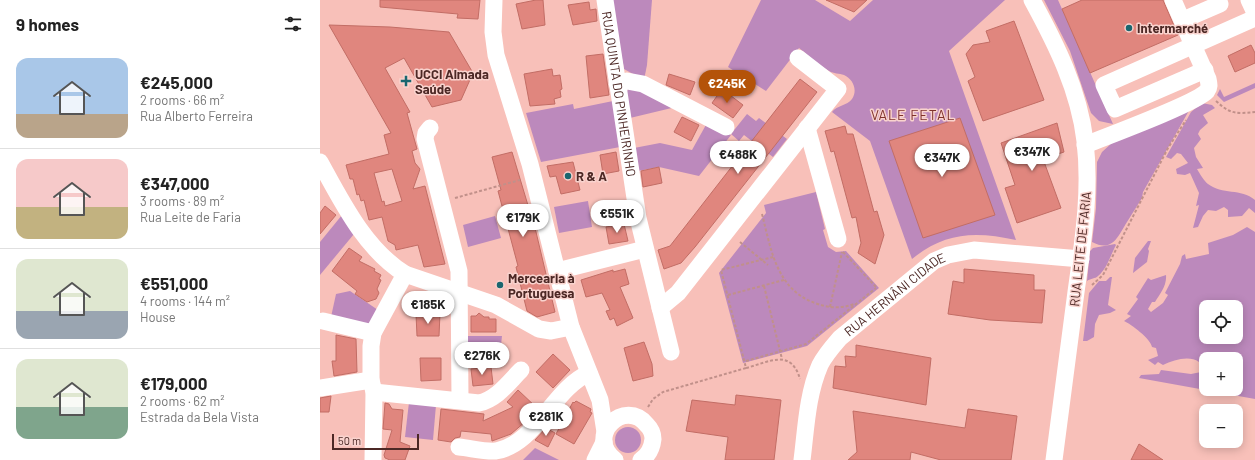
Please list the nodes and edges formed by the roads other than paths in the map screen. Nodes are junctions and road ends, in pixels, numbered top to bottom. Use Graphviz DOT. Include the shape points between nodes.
graph roads {
  1 [pos="494,0"];
  2 [pos="605,0"];
  3 [pos="1032,0"];
  4 [pos="1173,0"];
  5 [pos="1218,0"];
  6 [pos="1254,11"];
  7 [pos="1182,20"];
  8 [pos="1194,45"];
  9 [pos="798,58"];
  10 [pos="1205,70"];
  11 [pos="618,83"];
  12 [pos="726,127"];
  13 [pos="430,128"];
  14 [pos="808,128"];
  15 [pos="1085,145"];
  16 [pos="320,162"];
  17 [pos="838,240"];
  18 [pos="645,249"];
  19 [pos="1081,259"];
  20 [pos="557,271"];
  21 [pos="405,274"];
  22 [pos="460,292"];
  23 [pos="660,308"];
  24 [pos="323,322"];
  25 [pos="571,327"];
  26 [pos="373,333"];
  27 [pos="671,352"];
  28 [pos="521,370"];
  29 [pos="591,377"];
  30 [pos="372,386"];
  31 [pos="320,388"];
  32 [pos="460,400"];
  33 [pos="629,415"];
  34 [pos="605,437"];
  35 [pos="459,447"];
  36 [pos="655,452"];
  37 [pos="373,460"];
  38 [pos="594,460"];
  39 [pos="615,460"];
  40 [pos="642,460"];
  41 [pos="802,460"];
  42 [pos="1054,460"];
  1 -- 20 [label="street" via="492,32 496,55 530,164"];
  2 -- 11 [label="street, RUA QUINTA DO PINHEIRINHO"];
  3 -- 15 [label="street, RUA LEITE DE FARIA" via="1056,43 1074,92"];
  4 -- 7 [label="street"];
  5 -- 7 [label="street" via="1220,4"];
  6 -- 8 [label="street"];
  7 -- 8 [label="street"];
  8 -- 10 [label="street"];
  8 -- 10 [label="street" via="1104,84 1115,109"];
  9 -- 14 [label="street" via="838,89"];
  10 -- 15 [label="street" via="1210,85 1206,91 1188,102"];
  11 -- 12 [label="street" via="627,81 643,84"];
  11 -- 18 [label="street, RUA QUINTA DO PINHEIRINHO"];
  13 -- 22 [label="street" via="425,139 459,271"];
  14 -- 17 [label="street"];
  14 -- 23 [label="street" via="678,293"];
  15 -- 19 [label="street, RUA LEITE DE FARIA" via="1088,175 1087,213"];
  16 -- 21 [label="street" via="373,246 386,261"];
  18 -- 20 [label="street"];
  18 -- 23 [label="street, RUA QUINTA DO PINHEIRINHO"];
  19 -- 41 [label="street, RUA HERNÂNI CIDADE" via="974,250 948,255 934,261 840,338 820,364 810,398"];
  19 -- 42 [label="street, RUA LEITE DE FARIA"];
  20 -- 25 [label="street"];
  21 -- 22 [label="street"];
  21 -- 26 [label="street"];
  22 -- 25 [label="street" via="496,304 539,329 551,331"];
  22 -- 32 [label="street"];
  23 -- 27 [label="street, RUA QUINTA DO PINHEIRINHO"];
  24 -- 26 [label="street"];
  25 -- 29 [label="street"];
  26 -- 30 [label="street"];
  28 -- 32 [label="street" via="488,401 479,403"];
  29 -- 33 [label="street" via="605,398"];
  29 -- 34 [label="street" via="600,400"];
  29 -- 35 [label="street" via="574,382 517,443 495,451"];
  30 -- 31 [label="street"];
  30 -- 32 [label="street"];
  30 -- 37 [label="street"];
  33 -- 34 [label="street" via="614,420"];
  33 -- 36 [label="street" via="645,421 653,436"];
  34 -- 38 [label="street"];
  34 -- 39 [label="street" via="606,450"];
  36 -- 40 [label="street" via="650,452"];
}
